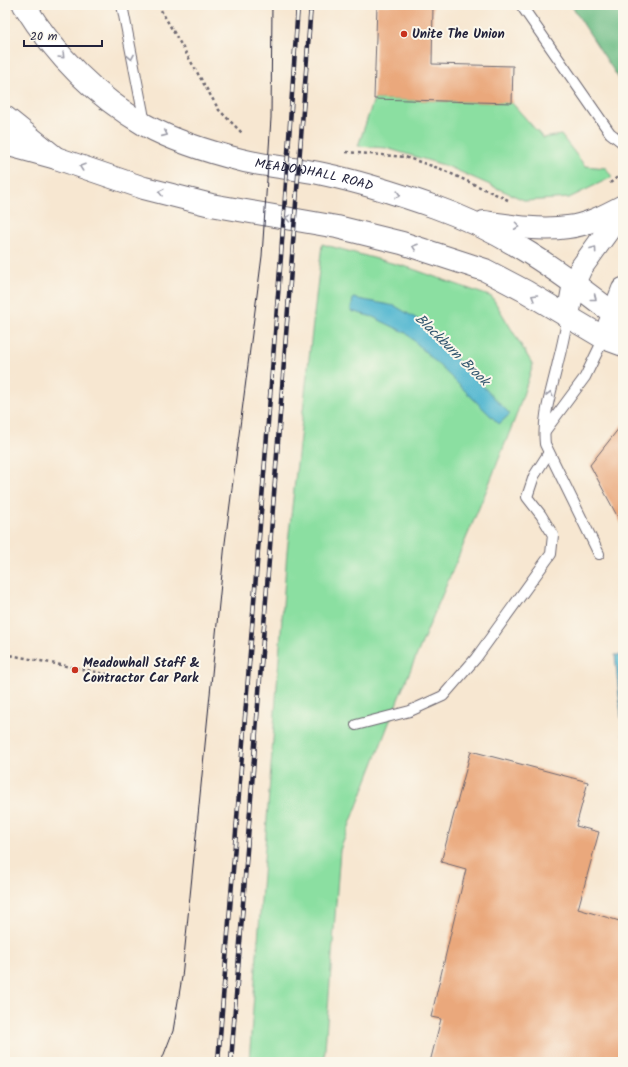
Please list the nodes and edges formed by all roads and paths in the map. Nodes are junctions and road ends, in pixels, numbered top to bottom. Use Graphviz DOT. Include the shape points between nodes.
graph roads {
  1 [pos="24,5"];
  2 [pos="122,5"];
  3 [pos="158,5"];
  4 [pos="521,5"];
  5 [pos="5,117"];
  6 [pos="146,125"];
  7 [pos="245,135"];
  8 [pos="623,143"];
  9 [pos="5,144"];
  10 [pos="345,152"];
  11 [pos="56,158"];
  12 [pos="623,169"];
  13 [pos="608,185"];
  14 [pos="513,202"];
  15 [pos="623,206"];
  16 [pos="623,210"];
  17 [pos="465,220"];
  18 [pos="574,283"];
  19 [pos="623,289"];
  20 [pos="568,316"];
  21 [pos="619,319"];
  22 [pos="614,341"];
  23 [pos="544,432"];
  24 [pos="548,454"];
  25 [pos="599,554"];
  26 [pos="5,654"];
  27 [pos="137,680"];
  28 [pos="356,725"];
  1 -- 6 [label="main road, MEADOWHALL ROAD, one-way" via="60,55 111,102"];
  2 -- 6 [label="lane, one-way"];
  3 -- 7 [label="path" via="219,110"];
  4 -- 8 [label="lane" via="610,133"];
  5 -- 11 [label="main road"];
  6 -- 17 [label="main road, MEADOWHALL ROAD, one-way" via="180,140 243,161 322,173 429,205"];
  9 -- 11 [label="main road"];
  10 -- 14 [label="path" via="405,157 441,169"];
  20 -- 11 [label="main road, one-way" via="485,270 402,243 337,227 204,203 144,188"];
  12 -- 13 [label="path"];
  17 -- 15 [label="main road, one-way" via="536,229 568,227 600,218"];
  18 -- 16 [label="main road, one-way" via="581,268"];
  17 -- 18 [label="main road, MEADOWHALL ROAD" via="536,256"];
  18 -- 20 [label="main road"];
  18 -- 21 [label="main road, MEADOWHALL ROAD, one-way"];
  19 -- 21 [label="main road"];
  20 -- 22 [label="main road"];
  23 -- 20 [label="lane, one-way" via="549,395"];
  21 -- 22 [label="main road"];
  22 -- 23 [label="lane"];
  23 -- 24 [label="lane"];
  24 -- 25 [label="lane"];
  24 -- 28 [label="lane" via="534,476 527,497 553,535 551,554 476,658 443,696 410,710"];
  26 -- 27 [label="path"];
}
